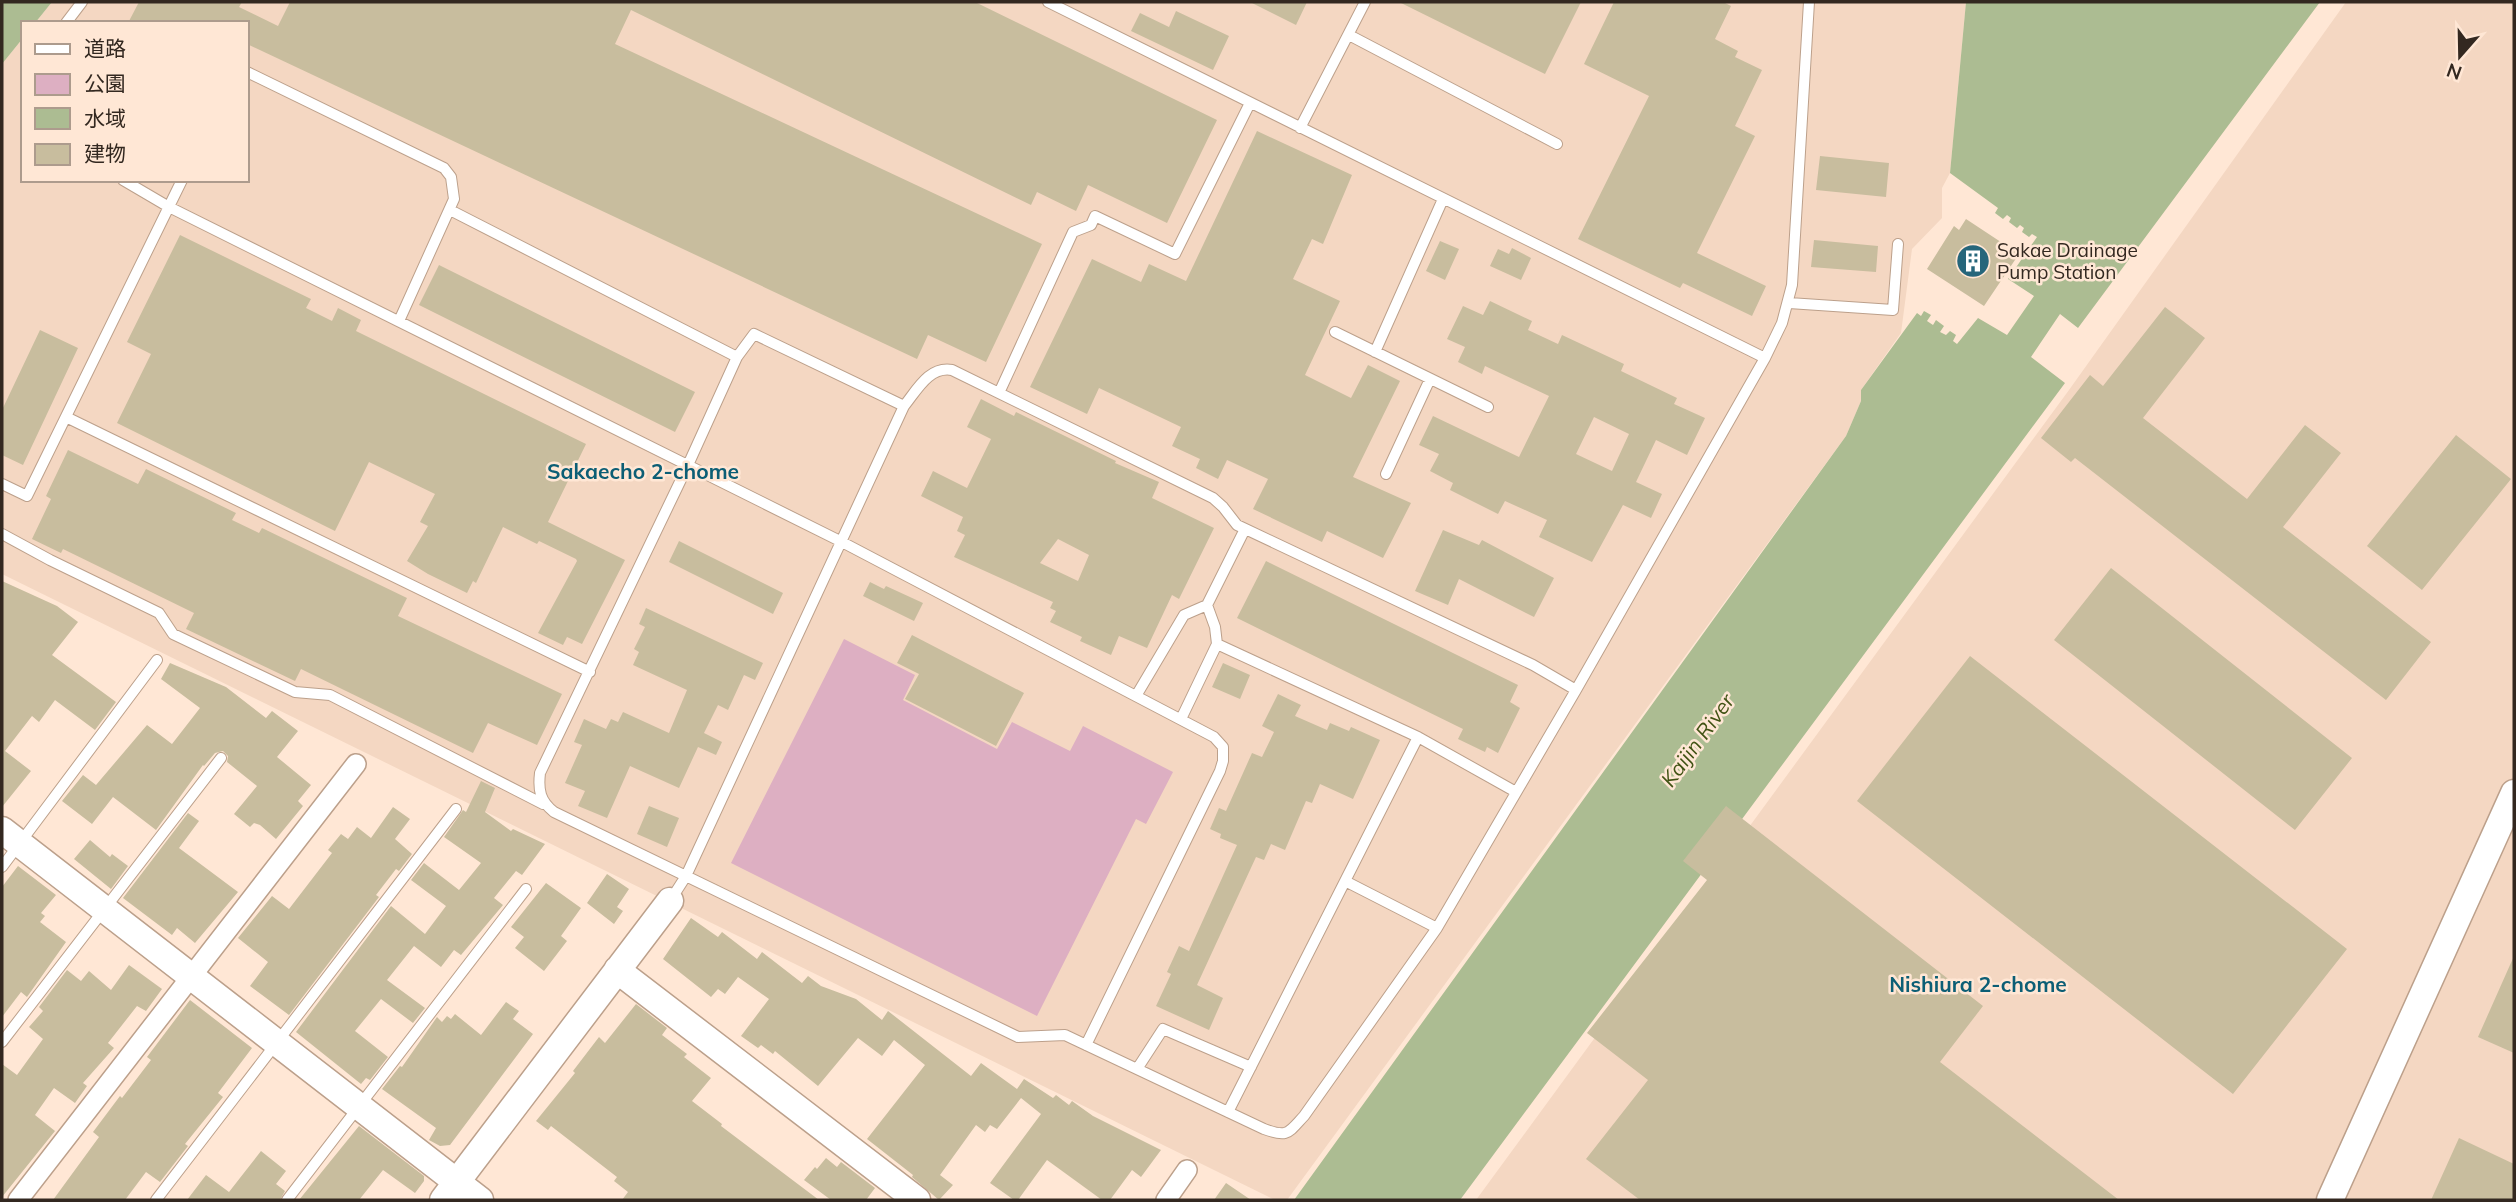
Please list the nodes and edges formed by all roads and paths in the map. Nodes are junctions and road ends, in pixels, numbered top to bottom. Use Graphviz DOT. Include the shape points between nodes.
graph roads {
  1 [pos="82,2"];
  2 [pos="1048,2"];
  3 [pos="1365,2"];
  4 [pos="1806,3"];
  5 [pos="68,21"];
  6 [pos="1349,35"];
  7 [pos="248,72"];
  8 [pos="1250,103"];
  9 [pos="1300,128"];
  10 [pos="1557,144"];
  11 [pos="126,182"];
  12 [pos="181,182"];
  13 [pos="1443,199"];
  14 [pos="169,207"];
  15 [pos="450,210"];
  16 [pos="1898,244"];
  17 [pos="1789,303"];
  18 [pos="399,321"];
  19 [pos="1335,332"];
  20 [pos="1375,352"];
  21 [pos="737,357"];
  22 [pos="1765,358"];
  23 [pos="1430,379"];
  24 [pos="999,393"];
  25 [pos="904,406"];
  26 [pos="1488,408"];
  27 [pos="66,417"];
  28 [pos="688,465"];
  29 [pos="1386,474"];
  30 [pos="2,484"];
  31 [pos="1245,529"];
  32 [pos="2,534"];
  33 [pos="840,541"];
  34 [pos="1207,605"];
  35 [pos="1217,644"];
  36 [pos="157,660"];
  37 [pos="590,672"];
  38 [pos="1577,690"];
  39 [pos="1136,696"];
  40 [pos="1181,719"];
  41 [pos="1418,737"];
  42 [pos="221,758"];
  43 [pos="356,764"];
  44 [pos="1516,792"];
  45 [pos="2514,793"];
  46 [pos="544,804"];
  47 [pos="456,809"];
  48 [pos="11,837"];
  49 [pos="2,867"];
  50 [pos="686,876"];
  51 [pos="1345,881"];
  52 [pos="526,890"];
  53 [pos="670,901"];
  54 [pos="104,909"];
  55 [pos="1437,928"];
  56 [pos="617,970"];
  57 [pos="191,976"];
  58 [pos="2,1042"];
  59 [pos="275,1042"];
  60 [pos="1086,1045"];
  61 [pos="1251,1067"];
  62 [pos="1137,1069"];
  63 [pos="360,1107"];
  64 [pos="1228,1112"];
  65 [pos="1187,1170"];
  66 [pos="450,1191"];
  67 [pos="18,1200"];
  68 [pos="156,1200"];
  69 [pos="287,1200"];
  70 [pos="480,1200"];
  71 [pos="915,1200"];
  72 [pos="1166,1200"];
  73 [pos="2330,1200"];
  1 -- 5 [label="lane"];
  2 -- 8 [label="lane"];
  3 -- 6 [label="lane"];
  4 -- 17 [label="lane"];
  6 -- 9 [label="lane"];
  6 -- 10 [label="lane"];
  7 -- 15 [label="lane" via="444,168 454,186"];
  8 -- 9 [label="lane"];
  8 -- 24 [label="lane" via="1175,254 1095,216 1091,225 1073,232"];
  9 -- 13 [label="lane"];
  11 -- 14 [label="lane"];
  12 -- 14 [label="lane"];
  13 -- 20 [label="lane"];
  13 -- 22 [label="lane"];
  14 -- 18 [label="lane"];
  14 -- 27 [label="lane"];
  15 -- 18 [label="lane"];
  15 -- 21 [label="lane"];
  16 -- 17 [label="lane" via="1893,310"];
  17 -- 22 [label="lane"];
  18 -- 28 [label="lane"];
  19 -- 20 [label="lane"];
  20 -- 23 [label="lane"];
  21 -- 25 [label="lane" via="754,334"];
  21 -- 28 [label="lane"];
  22 -- 38 [label="lane"];
  23 -- 26 [label="lane"];
  23 -- 29 [label="lane"];
  24 -- 25 [label="lane" via="944,368 932,372"];
  24 -- 31 [label="lane" via="1213,498"];
  25 -- 33 [label="lane"];
  27 -- 30 [label="lane" via="27,496"];
  27 -- 37 [label="lane"];
  28 -- 33 [label="lane"];
  28 -- 37 [label="lane"];
  31 -- 34 [label="lane"];
  31 -- 38 [label="lane"];
  32 -- 46 [label="lane" via="159,612 173,634 295,692 330,695"];
  33 -- 39 [label="lane"];
  33 -- 50 [label="lane"];
  34 -- 35 [label="lane"];
  34 -- 39 [label="lane" via="1184,615"];
  35 -- 40 [label="lane"];
  35 -- 41 [label="lane"];
  36 -- 48 [label="lane"];
  37 -- 46 [label="lane" via="540,773"];
  38 -- 44 [label="lane"];
  39 -- 40 [label="lane"];
  40 -- 60 [label="lane" via="1214,737 1223,747 1223,761"];
  41 -- 44 [label="lane"];
  41 -- 51 [label="lane"];
  42 -- 54 [label="lane"];
  43 -- 57 [label="street"];
  44 -- 55 [label="lane"];
  45 -- 73 [label="street"];
  46 -- 50 [label="lane"];
  47 -- 59 [label="lane"];
  48 -- 49 [label="lane"];
  48 -- 54 [label="street"];
  50 -- 53 [label="lane"];
  50 -- 60 [label="lane" via="1018,1037 1065,1035"];
  51 -- 55 [label="lane"];
  51 -- 61 [label="lane"];
  52 -- 63 [label="lane"];
  53 -- 56 [label="street"];
  54 -- 57 [label="street"];
  54 -- 58 [label="lane"];
  55 -- 64 [label="lane" via="1288,1133 1275,1133"];
  56 -- 66 [label="street"];
  56 -- 71 [label="street"];
  57 -- 59 [label="street"];
  57 -- 67 [label="street"];
  59 -- 63 [label="street"];
  59 -- 68 [label="lane"];
  60 -- 62 [label="lane"];
  61 -- 62 [label="lane" via="1163,1029"];
  61 -- 64 [label="lane"];
  62 -- 64 [label="lane"];
  63 -- 66 [label="street"];
  63 -- 69 [label="lane"];
  65 -- 72 [label="street"];
  66 -- 70 [label="street"];
}
